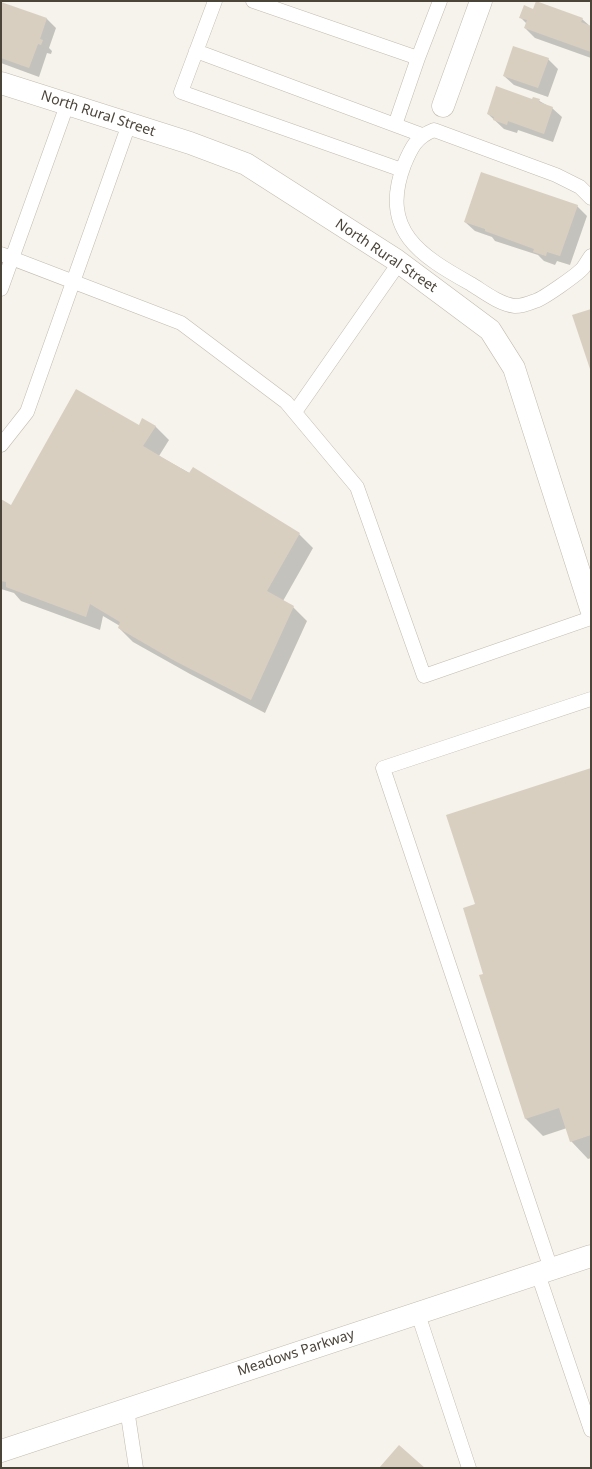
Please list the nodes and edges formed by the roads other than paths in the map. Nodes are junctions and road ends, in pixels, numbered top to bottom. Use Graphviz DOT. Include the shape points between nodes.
graph roads {
  1 [pos="215,1"];
  2 [pos="254,1"];
  3 [pos="440,1"];
  4 [pos="481,1"];
  5 [pos="196,51"];
  6 [pos="418,58"];
  7 [pos="1,83"];
  8 [pos="67,104"];
  9 [pos="443,106"];
  10 [pos="129,124"];
  11 [pos="395,125"];
  12 [pos="422,135"];
  13 [pos="402,170"];
  14 [pos="591,198"];
  15 [pos="7,256"];
  16 [pos="591,256"];
  17 [pos="399,263"];
  18 [pos="73,282"];
  19 [pos="1,289"];
  20 [pos="295,412"];
  21 [pos="1,445"];
  22 [pos="591,609"];
  23 [pos="591,618"];
  24 [pos="591,699"];
  25 [pos="591,1256"];
  26 [pos="545,1271"];
  27 [pos="418,1314"];
  28 [pos="127,1409"];
  29 [pos="591,1430"];
  30 [pos="1,1451"];
  31 [pos="136,1468"];
  32 [pos="469,1468"];
  1 -- 5 [label="lane"];
  2 -- 6 [label="lane"];
  3 -- 6 [label="lane"];
  4 -- 9 [label="street"];
  5 -- 11 [label="lane"];
  5 -- 13 [label="lane" via="181,92"];
  6 -- 11 [label="lane"];
  7 -- 8 [label="street, North Rural Street"];
  8 -- 10 [label="street, North Rural Street"];
  8 -- 15 [label="lane"];
  10 -- 17 [label="street, North Rural Street" via="246,164"];
  10 -- 18 [label="lane"];
  11 -- 12 [label="lane"];
  12 -- 13 [label="lane" via="410,150"];
  12 -- 14 [label="lane" via="434,130 556,174 580,187"];
  13 -- 16 [label="lane" via="396,203 399,223 413,245 441,267 499,301 515,306 536,301 582,269"];
  15 -- 18 [label="lane"];
  15 -- 19 [label="lane"];
  17 -- 20 [label="lane"];
  17 -- 22 [label="street, North Rural Street" via="490,330 514,368"];
  18 -- 20 [label="lane" via="181,323 286,402"];
  18 -- 21 [label="lane" via="27,412"];
  20 -- 23 [label="lane" via="357,486 424,676"];
  24 -- 26 [label="lane" via="383,768"];
  25 -- 26 [label="street, Meadows Parkway"];
  26 -- 27 [label="street, Meadows Parkway"];
  26 -- 29 [label="lane"];
  27 -- 28 [label="street, Meadows Parkway"];
  27 -- 32 [label="lane"];
  28 -- 30 [label="street, Meadows Parkway"];
  28 -- 31 [label="lane"];
}
